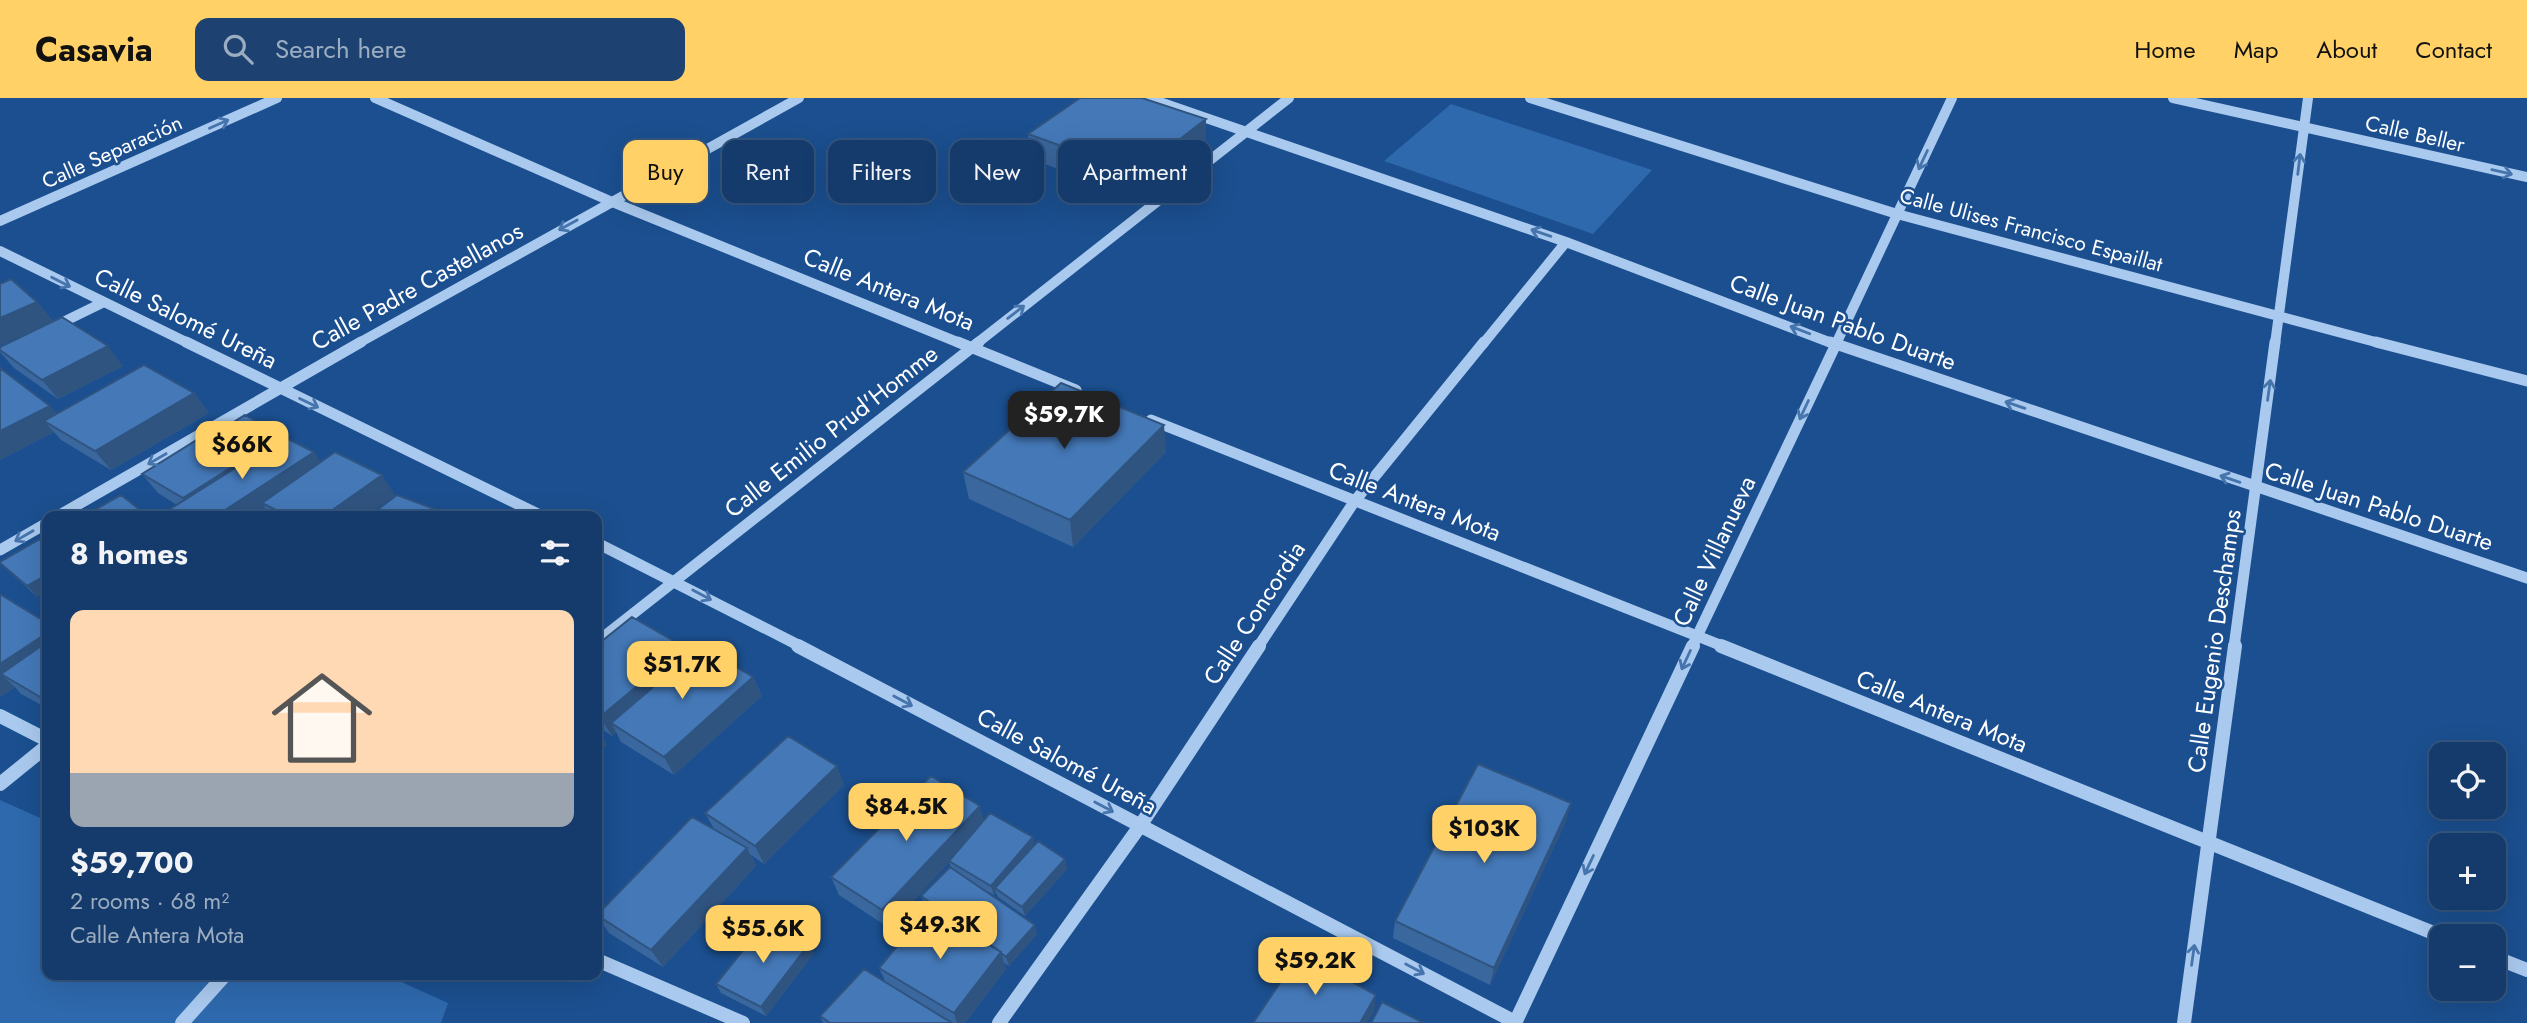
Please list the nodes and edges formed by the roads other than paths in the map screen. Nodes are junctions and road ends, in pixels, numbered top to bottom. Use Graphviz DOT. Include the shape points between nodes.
graph roads {
  1 [pos="277,98"];
  2 [pos="375,98"];
  3 [pos="799,98"];
  4 [pos="1148,98"];
  5 [pos="1289,98"];
  6 [pos="1530,98"];
  7 [pos="1952,98"];
  8 [pos="2173,98"];
  9 [pos="2308,98"];
  10 [pos="2304,126"];
  11 [pos="1247,132"];
  12 [pos="2527,177"];
  13 [pos="610,201"];
  14 [pos="1897,214"];
  15 [pos="0,221"];
  16 [pos="1566,242"];
  17 [pos="0,251"];
  18 [pos="102,303"];
  19 [pos="2279,317"];
  20 [pos="45,331"];
  21 [pos="1835,344"];
  22 [pos="971,347"];
  23 [pos="2527,381"];
  24 [pos="278,388"];
  25 [pos="1086,394"];
  26 [pos="1137,414"];
  27 [pos="2256,488"];
  28 [pos="1354,502"];
  29 [pos="67,511"];
  30 [pos="532,511"];
  31 [pos="42,526"];
  32 [pos="602,545"];
  33 [pos="0,550"];
  34 [pos="2527,578"];
  35 [pos="675,581"];
  36 [pos="1697,636"];
  37 [pos="602,638"];
  38 [pos="0,716"];
  39 [pos="42,740"];
  40 [pos="42,747"];
  41 [pos="0,784"];
  42 [pos="1140,826"];
  43 [pos="2208,844"];
  44 [pos="2429,931"];
  45 [pos="602,962"];
  46 [pos="2506,962"];
  47 [pos="2527,970"];
  48 [pos="221,980"];
  49 [pos="1515,1022"];
  50 [pos="182,1023"];
  51 [pos="743,1023"];
  52 [pos="999,1023"];
  53 [pos="2184,1023"];
  15 -- 1 [label="street, Calle Separación, one-way"];
  2 -- 13 [label="street, Calle Antera Mota"];
  3 -- 13 [label="street, Calle Padre Castellanos"];
  4 -- 11 [label="street, Calle Juan Pablo Duarte"];
  5 -- 11 [label="street, Calle Emilio Prud'Homme"];
  6 -- 14 [label="street, Calle Ulises Francisco Espaillat"];
  7 -- 14 [label="street, Calle Villanueva, one-way"];
  8 -- 10 [label="street, Calle Beller"];
  9 -- 10 [label="street, Calle Eugenio Deschamps"];
  10 -- 12 [label="street, Calle Beller, one-way"];
  19 -- 10 [label="street, Calle Eugenio Deschamps, one-way"];
  16 -- 11 [label="street, Calle Juan Pablo Duarte, one-way"];
  22 -- 11 [label="street, Calle Emilio Prud'Homme, one-way"];
  13 -- 22 [label="street, Calle Antera Mota"];
  13 -- 24 [label="street, Calle Padre Castellanos, one-way"];
  14 -- 19 [label="street, Calle Ulises Francisco Espaillat"];
  14 -- 21 [label="street, Calle Villanueva"];
  21 -- 16 [label="street, Calle Juan Pablo Duarte, one-way"];
  16 -- 28 [label="street, Calle Concordia"];
  17 -- 18 [label="street, Calle Salomé Ureña, one-way"];
  18 -- 20 [label="street"];
  18 -- 24 [label="street, Calle Salomé Ureña"];
  19 -- 23 [label="street, Calle Ulises Francisco Espaillat"];
  27 -- 19 [label="street, Calle Eugenio Deschamps, one-way"];
  27 -- 21 [label="street, Calle Juan Pablo Duarte, one-way"];
  21 -- 36 [label="street, Calle Villanueva, one-way"];
  22 -- 25 [label="street, Calle Antera Mota"];
  22 -- 35 [label="street, Calle Emilio Prud'Homme"];
  24 -- 29 [label="street, Calle Padre Castellanos, one-way"];
  24 -- 30 [label="street, Calle Salomé Ureña, one-way"];
  26 -- 28 [label="street, Calle Antera Mota"];
  27 -- 34 [label="street, Calle Juan Pablo Duarte"];
  27 -- 43 [label="street, Calle Eugenio Deschamps"];
  28 -- 36 [label="street, Calle Antera Mota"];
  28 -- 42 [label="street, Calle Concordia"];
  31 -- 33 [label="street, one-way"];
  32 -- 35 [label="street, Calle Salomé Ureña"];
  35 -- 37 [label="street, Calle Emilio Prud'Homme"];
  35 -- 42 [label="street, Calle Salomé Ureña, one-way"];
  36 -- 43 [label="street, Calle Antera Mota"];
  36 -- 49 [label="street, Calle Villanueva, one-way"];
  38 -- 39 [label="street"];
  40 -- 41 [label="street"];
  42 -- 49 [label="street, Calle Salomé Ureña, one-way"];
  42 -- 52 [label="street, Calle Concordia"];
  43 -- 44 [label="street, Calle Antera Mota"];
  53 -- 43 [label="street, Calle Eugenio Deschamps, one-way"];
  45 -- 51 [label="street"];
  46 -- 47 [label="street"];
  48 -- 50 [label="street"];
}
